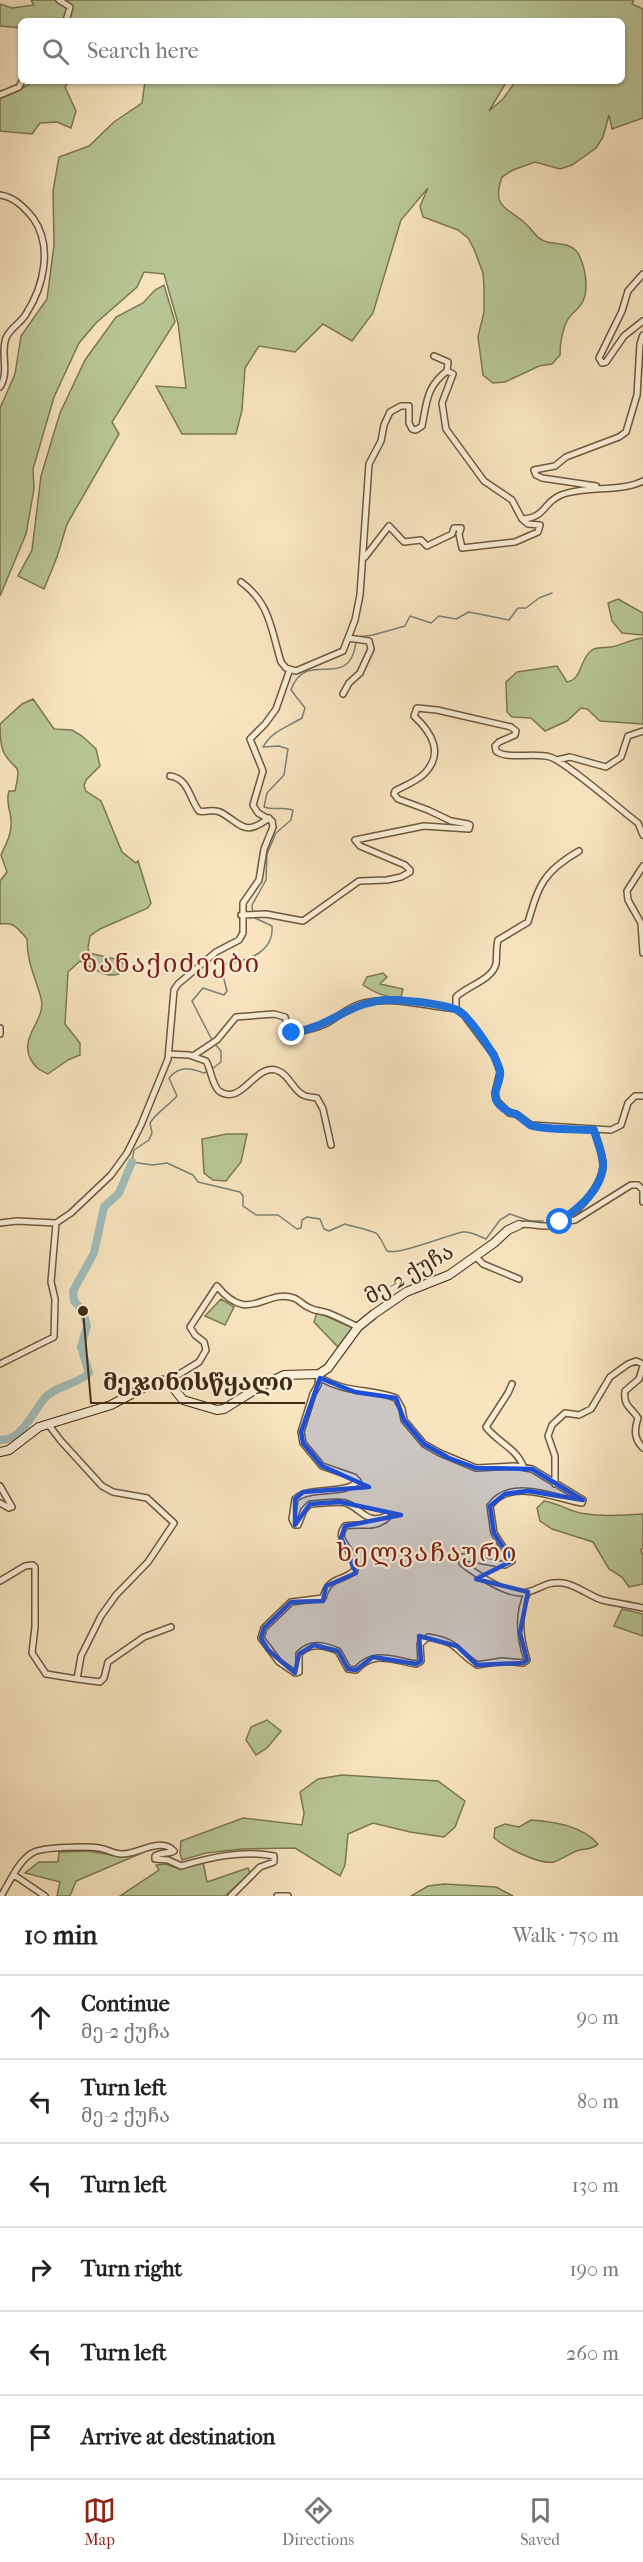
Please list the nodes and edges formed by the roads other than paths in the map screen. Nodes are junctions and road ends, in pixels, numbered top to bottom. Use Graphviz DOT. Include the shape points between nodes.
graph roads {
  1 [pos="59,0"];
  2 [pos="67,18"];
  3 [pos="20,84"];
  4 [pos="0,95"];
  5 [pos="0,195"];
  6 [pos="643,274"];
  7 [pos="643,321"];
  8 [pos="643,335"];
  9 [pos="434,356"];
  10 [pos="447,371"];
  11 [pos="0,387"];
  12 [pos="643,481"];
  13 [pos="601,488"];
  14 [pos="522,519"];
  15 [pos="364,558"];
  16 [pos="241,582"];
  17 [pos="348,639"];
  18 [pos="290,669"];
  19 [pos="343,694"];
  20 [pos="643,731"];
  21 [pos="557,760"];
  22 [pos="170,777"];
  23 [pos="269,818"];
  24 [pos="643,835"];
  25 [pos="579,851"];
  26 [pos="643,866"];
  27 [pos="242,915"];
  28 [pos="643,953"];
  29 [pos="456,1009"];
  30 [pos="0,1028"];
  31 [pos="0,1034"];
  32 [pos="169,1054"];
  33 [pos="194,1056"];
  34 [pos="643,1096"];
  35 [pos="594,1130"];
  36 [pos="331,1145"];
  37 [pos="643,1202"];
  38 [pos="56,1222"];
  39 [pos="560,1222"];
  40 [pos="0,1223"];
  41 [pos="519,1226"];
  42 [pos="475,1256"];
  43 [pos="519,1279"];
  44 [pos="358,1327"];
  45 [pos="0,1364"];
  46 [pos="643,1365"];
  47 [pos="319,1376"];
  48 [pos="168,1381"];
  49 [pos="512,1384"];
  50 [pos="48,1424"];
  51 [pos="643,1448"];
  52 [pos="0,1452"];
  53 [pos="524,1468"];
  54 [pos="555,1484"];
  55 [pos="0,1486"];
  56 [pos="0,1503"];
  57 [pos="0,1581"];
  58 [pos="528,1592"];
  59 [pos="643,1608"];
  60 [pos="171,1627"];
  61 [pos="76,1679"];
  62 [pos="14,1875"];
  63 [pos="1,1896"];
  64 [pos="45,1896"];
  65 [pos="231,1896"];
  66 [pos="278,1896"];
  67 [pos="288,1896"];
  1 -- 2 [label="street" via="70,7"];
  3 -- 4 [label="street"];
  5 -- 11 [label="street" via="9,196 28,212 40,228 45,254 34,300 6,336 5,379"];
  6 -- 7 [label="street" via="627,291 622,311 599,358 602,363 624,336"];
  8 -- 13 [label="street" via="636,395 626,432 566,457 555,466 534,470 542,478"];
  9 -- 10 [label="street" via="448,362"];
  10 -- 14 [label="street" via="453,374 442,403 446,429 484,481 512,500"];
  10 -- 15 [label="street" via="429,391 422,426 412,429 409,406 390,412 384,424 381,441 369,464"];
  12 -- 13 [label="street"];
  13 -- 14 [label="street" via="559,496 540,514"];
  14 -- 15 [label="street" via="540,525 538,532 515,542 462,548 461,528 454,528 452,534 427,546 421,540 404,542 389,525"];
  15 -- 17 [label="street" via="360,595"];
  16 -- 18 [label="street" via="264,604 281,662"];
  17 -- 18 [label="street" via="343,651 296,671"];
  17 -- 19 [label="street" via="369,641 371,649 360,673"];
  18 -- 23 [label="street" via="276,709 250,740 263,771 254,806"];
  20 -- 21 [label="street" via="628,736 621,757 606,767 570,757"];
  21 -- 24 [label="street" via="638,823"];
  21 -- 27 [label="street" via="495,751 499,742 515,735 511,727 417,708 414,716 428,729 434,759 424,775 394,794 451,821 468,824 469,829 424,826 355,840 360,846 405,865 410,872 387,880 359,880 303,921"];
  22 -- 23 [label="street" via="179,778 199,811 222,812 248,829"];
  23 -- 27 [label="street" via="273,827 264,849 259,880 243,903"];
  25 -- 29 [label="street" via="539,886 528,922 498,940 496,965 490,975 463,989 456,997"];
  26 -- 28 [label="street" via="627,891 641,923"];
  27 -- 32 [label="street" via="243,933 239,940 216,952 174,990"];
  29 -- 33 [label="street" via="396,1000 359,1004 326,1023 292,1033 285,1017 242,1015"];
  29 -- 35 [label="street" via="494,1055 500,1072 497,1101 509,1113 531,1125"];
  30 -- 31 [label="street"];
  32 -- 33 [label="street"];
  32 -- 38 [label="street" via="127,1153 99,1188"];
  33 -- 36 [label="street" via="206,1061 216,1087 225,1093 236,1093 264,1071 274,1069 285,1074 303,1095 317,1098"];
  34 -- 35 [label="street" via="635,1096 628,1103 621,1125 611,1130"];
  35 -- 39 [label="street" via="603,1165 599,1180 594,1192"];
  37 -- 39 [label="street, მე-2 ქუჩა" via="643,1190 631,1185 575,1220"];
  38 -- 40 [label="street"];
  38 -- 45 [label="street" via="51,1282 55,1299 54,1337"];
  39 -- 41 [label="street, მე-2 ქუჩა"];
  41 -- 42 [label="street, მე-2 ქუჩა"];
  42 -- 43 [label="street" via="483,1264"];
  42 -- 44 [label="street, მე-2 ქუჩა" via="449,1275 406,1292"];
  44 -- 47 [label="street, მე-2 ქუჩა"];
  44 -- 48 [label="street" via="293,1298 238,1303 217,1286 190,1327 206,1350 199,1362"];
  46 -- 51 [label="street" via="639,1379 625,1391 624,1398 638,1418 634,1428 637,1442"];
  46 -- 54 [label="street" via="636,1361 628,1364 610,1377 591,1409 579,1415 565,1413 552,1425 548,1436 555,1456"];
  47 -- 48 [label="street" via="284,1376 217,1410 183,1400"];
  47 -- 53 [label="street" via="355,1392 396,1398 404,1420 424,1444 449,1458 476,1468"];
  47 -- 58 [label="street" via="301,1432 303,1443 322,1466 358,1481 354,1485 303,1492 295,1499 292,1519 298,1525 310,1504 348,1503 361,1515 387,1518 381,1524 345,1526 341,1538 352,1554 355,1570 327,1586 323,1598 291,1602 264,1628 261,1638 279,1662 299,1672 299,1654 314,1645 338,1651 348,1669 356,1670 373,1657 416,1664 421,1661 420,1644 428,1637 457,1646 477,1665 523,1663 527,1660 520,1633"];
  48 -- 50 [label="street" via="158,1380 111,1406"];
  49 -- 53 [label="street" via="486,1427 497,1440 520,1455"];
  50 -- 52 [label="street"];
  50 -- 61 [label="street" via="102,1486 147,1498 174,1523 148,1562 101,1616 81,1656"];
  53 -- 54 [label="street"];
  54 -- 58 [label="street" via="583,1500 582,1503 528,1491 497,1497 490,1506 494,1533 512,1561 505,1565 463,1557 462,1563 495,1586"];
  55 -- 56 [label="street" via="12,1507"];
  57 -- 61 [label="street" via="33,1564 32,1653 46,1674"];
  58 -- 59 [label="street" via="540,1585 560,1583 601,1599"];
  60 -- 61 [label="street" via="144,1637 108,1662 100,1682"];
  62 -- 63 [label="street"];
  62 -- 64 [label="street"];
  62 -- 65 [label="street" via="32,1853 45,1848 98,1847 124,1854 167,1846 174,1851 159,1853 155,1859 182,1866 210,1857 252,1852 274,1856 274,1862 260,1867"];
  66 -- 67 [label="street"];
}
